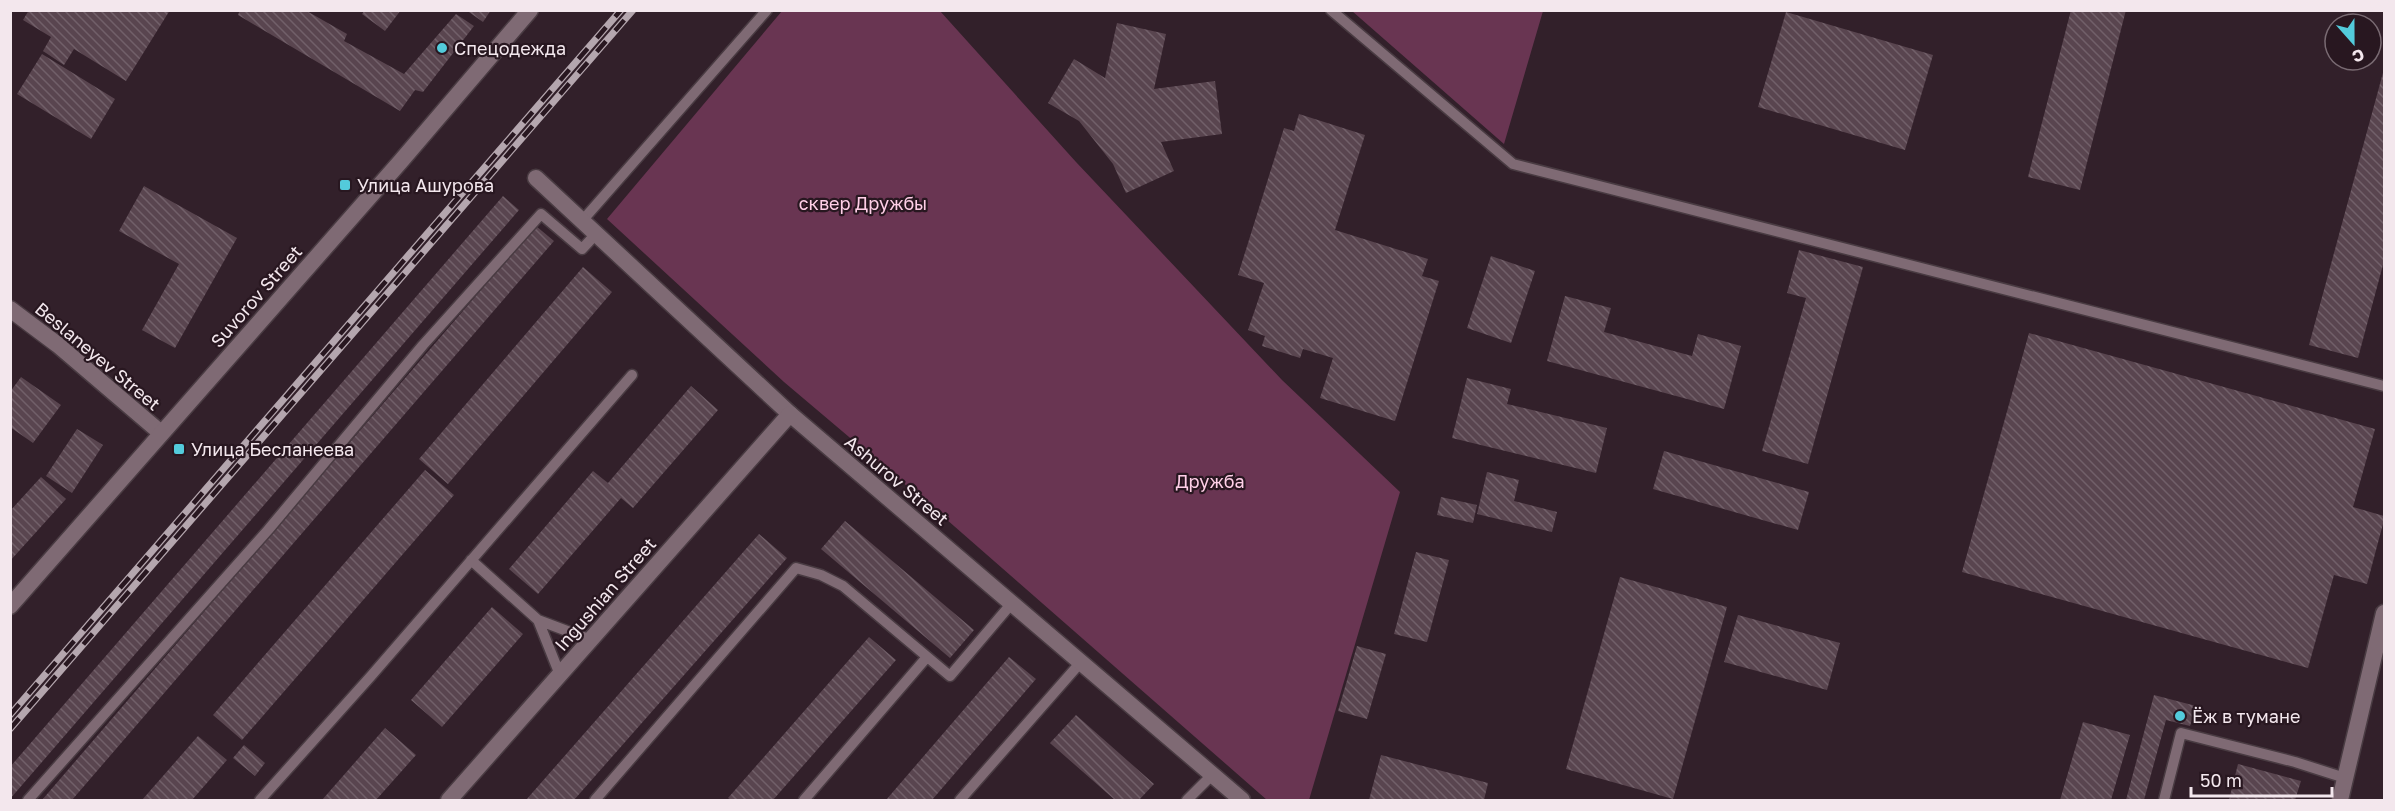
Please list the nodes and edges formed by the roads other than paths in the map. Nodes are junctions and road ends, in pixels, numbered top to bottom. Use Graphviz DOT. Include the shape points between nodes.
graph roads {
  1 [pos="530,10"];
  2 [pos="767,10"];
  3 [pos="1331,10"];
  4 [pos="536,178"];
  5 [pos="582,221"];
  6 [pos="596,234"];
  7 [pos="10,309"];
  8 [pos="632,375"];
  9 [pos="2385,386"];
  10 [pos="790,414"];
  11 [pos="161,433"];
  12 [pos="471,560"];
  13 [pos="1012,603"];
  14 [pos="10,606"];
  15 [pos="2385,613"];
  16 [pos="538,620"];
  17 [pos="591,640"];
  18 [pos="927,657"];
  19 [pos="1081,662"];
  20 [pos="560,675"];
  21 [pos="1213,774"];
  22 [pos="2345,778"];
  23 [pos="28,801"];
  24 [pos="260,801"];
  25 [pos="449,801"];
  26 [pos="594,801"];
  27 [pos="804,801"];
  28 [pos="960,801"];
  29 [pos="1188,801"];
  30 [pos="1242,801"];
  31 [pos="2164,801"];
  32 [pos="2340,801"];
  1 -- 11 [label="street, Suvorov Street"];
  2 -- 5 [label="lane"];
  3 -- 9 [label="lane" via="1513,164"];
  4 -- 5 [label="street, Ashurov Street"];
  5 -- 6 [label="street, Ashurov Street"];
  6 -- 10 [label="street, Ashurov Street"];
  6 -- 23 [label="lane" via="582,249 541,214"];
  7 -- 11 [label="street, Beslaneyev Street"];
  8 -- 12 [label="lane"];
  10 -- 13 [label="street, Ashurov Street"];
  10 -- 17 [label="street, Ingushian Street"];
  11 -- 14 [label="street, Suvorov Street"];
  12 -- 16 [label="lane"];
  12 -- 24 [label="lane"];
  13 -- 18 [label="lane" via="950,676"];
  13 -- 19 [label="street, Ashurov Street"];
  15 -- 22 [label="street"];
  16 -- 17 [label="lane"];
  16 -- 20 [label="lane"];
  17 -- 20 [label="street, Ingushian Street"];
  18 -- 26 [label="lane" via="843,586 796,568"];
  18 -- 27 [label="lane"];
  19 -- 21 [label="street, Ashurov Street"];
  19 -- 28 [label="lane"];
  20 -- 25 [label="street, Ingushian Street"];
  21 -- 29 [label="lane"];
  21 -- 30 [label="street, Ashurov Street"];
  22 -- 31 [label="lane" via="2181,733"];
  22 -- 32 [label="street"];
}
